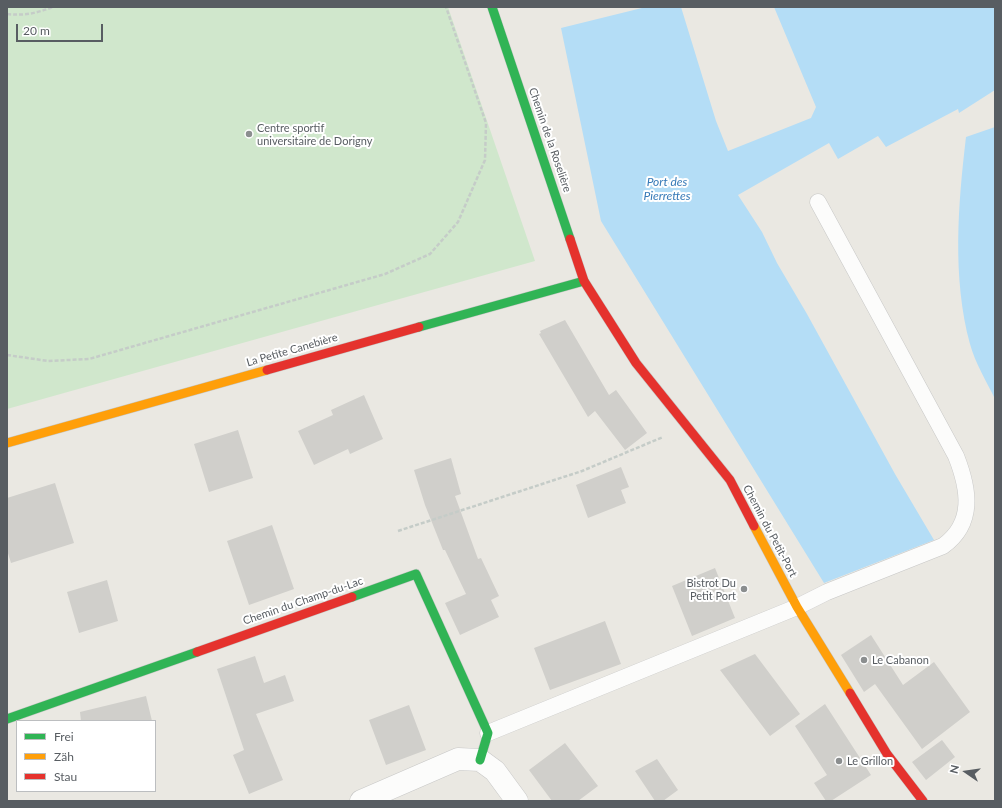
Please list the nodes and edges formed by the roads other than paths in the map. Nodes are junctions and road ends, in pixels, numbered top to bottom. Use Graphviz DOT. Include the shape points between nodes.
graph roads {
  1 [pos="492,7"];
  2 [pos="818,202"];
  3 [pos="584,281"];
  4 [pos="7,443"];
  5 [pos="797,607"];
  6 [pos="7,719"];
  7 [pos="488,733"];
  8 [pos="480,760"];
  9 [pos="360,801"];
  10 [pos="517,801"];
  11 [pos="923,801"];
  1 -- 3 [label="street, Chemin de la Roselière"];
  2 -- 5 [label="lane" via="956,456 967,500 963,526 953,540 826,592"];
  3 -- 4 [label="street, La Petite Canebière"];
  3 -- 5 [label="street, Chemin du Petit-Port" via="636,362 730,480"];
  5 -- 7 [label="lane"];
  5 -- 11 [label="street, Chemin du Petit-Port" via="887,754"];
  6 -- 7 [label="street, Chemin du Champ-du-Lac" via="416,574"];
  7 -- 8 [label="street"];
  8 -- 9 [label="street" via="458,759"];
  8 -- 10 [label="street" via="495,771"];
}
